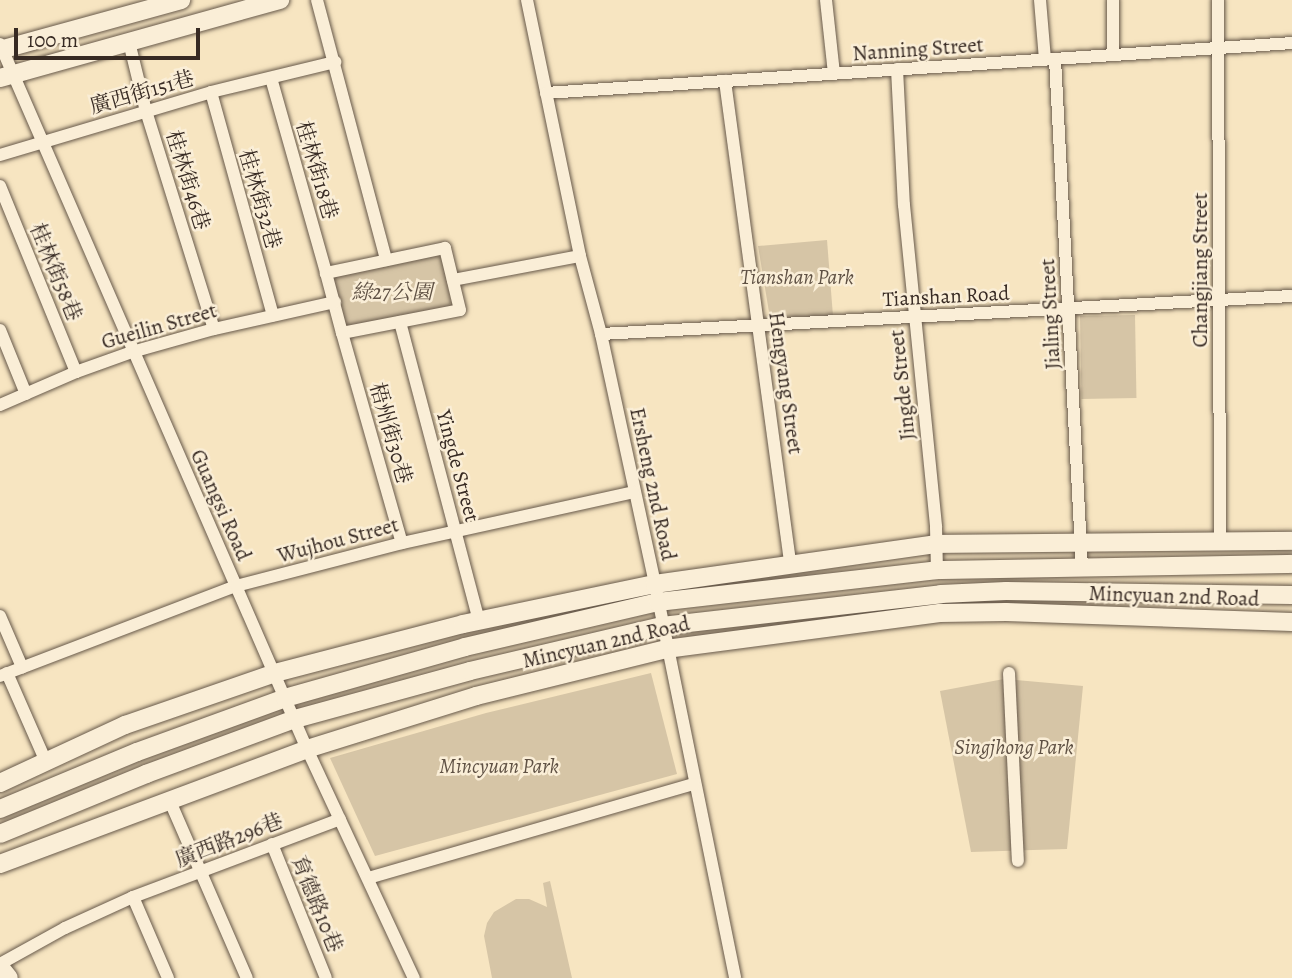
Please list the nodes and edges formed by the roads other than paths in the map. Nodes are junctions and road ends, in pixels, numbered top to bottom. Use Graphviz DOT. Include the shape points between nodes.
graph roads {
  1 [pos="181,0"];
  2 [pos="280,0"];
  3 [pos="317,0"];
  4 [pos="527,0"];
  5 [pos="826,0"];
  6 [pos="1040,0"];
  7 [pos="1112,0"];
  8 [pos="1218,0"];
  9 [pos="258,3"];
  10 [pos="129,42"];
  11 [pos="1292,43"];
  12 [pos="1,48"];
  13 [pos="1219,48"];
  14 [pos="1113,55"];
  15 [pos="1050,59"];
  16 [pos="335,62"];
  17 [pos="897,69"];
  18 [pos="834,74"];
  19 [pos="7,76"];
  20 [pos="271,78"];
  21 [pos="725,81"];
  22 [pos="211,92"];
  23 [pos="546,93"];
  24 [pos="146,111"];
  25 [pos="43,142"];
  26 [pos="0,155"];
  27 [pos="0,186"];
  28 [pos="580,257"];
  29 [pos="386,260"];
  30 [pos="326,272"];
  31 [pos="453,280"];
  32 [pos="1292,296"];
  33 [pos="1219,300"];
  34 [pos="335,302"];
  35 [pos="1069,308"];
  36 [pos="273,316"];
  37 [pos="915,317"];
  38 [pos="400,322"];
  39 [pos="758,326"];
  40 [pos="214,329"];
  41 [pos="0,330"];
  42 [pos="342,333"];
  43 [pos="601,334"];
  44 [pos="132,352"];
  45 [pos="76,372"];
  46 [pos="26,394"];
  47 [pos="0,405"];
  48 [pos="634,492"];
  49 [pos="455,531"];
  50 [pos="1220,541"];
  51 [pos="1292,541"];
  52 [pos="1080,542"];
  53 [pos="402,543"];
  54 [pos="937,544"];
  55 [pos="1292,564"];
  56 [pos="791,566"];
  57 [pos="1082,567"];
  58 [pos="937,570"];
  59 [pos="654,584"];
  60 [pos="236,586"];
  61 [pos="1292,594"];
  62 [pos="658,602"];
  63 [pos="0,616"];
  64 [pos="479,621"];
  65 [pos="1292,622"];
  66 [pos="662,626"];
  67 [pos="666,649"];
  68 [pos="22,667"];
  69 [pos="275,673"];
  70 [pos="1009,673"];
  71 [pos="4,675"];
  72 [pos="285,698"];
  73 [pos="295,719"];
  74 [pos="307,749"];
  75 [pos="46,762"];
  76 [pos="0,783"];
  77 [pos="695,784"];
  78 [pos="169,799"];
  79 [pos="0,809"];
  80 [pos="340,819"];
  81 [pos="0,834"];
  82 [pos="272,844"];
  83 [pos="1018,861"];
  84 [pos="0,864"];
  85 [pos="201,871"];
  86 [pos="368,878"];
  87 [pos="133,897"];
  88 [pos="0,965"];
  89 [pos="9,978"];
  90 [pos="168,978"];
  91 [pos="247,978"];
  92 [pos="326,978"];
  93 [pos="414,978"];
  94 [pos="735,978"];
  1 -- 12 [label="street"];
  2 -- 9 [label="street"];
  3 -- 16 [label="street"];
  4 -- 23 [label="street, Ersheng 2nd Road"];
  5 -- 18 [label="street"];
  6 -- 15 [label="street, Jialing Street"];
  7 -- 14 [label="street"];
  8 -- 13 [label="street, Changjiang Street"];
  9 -- 10 [label="street"];
  10 -- 19 [label="street"];
  10 -- 24 [label="street, 桂林街46巷"];
  11 -- 13 [label="street, Nanning Street"];
  12 -- 19 [label="street, Guangsi Road"];
  13 -- 14 [label="street, Nanning Street"];
  13 -- 33 [label="street, Changjiang Street"];
  14 -- 15 [label="street, Nanning Street"];
  15 -- 17 [label="street, Nanning Street"];
  15 -- 35 [label="street, Jialing Street"];
  16 -- 20 [label="street, 廣西街151巷"];
  16 -- 29 [label="street"];
  17 -- 18 [label="street, Nanning Street"];
  17 -- 37 [label="street, Jingde Street"];
  18 -- 21 [label="street, Nanning Street"];
  19 -- 25 [label="street, Guangsi Road"];
  20 -- 22 [label="street, 廣西街151巷"];
  20 -- 30 [label="street, 桂林街18巷"];
  21 -- 23 [label="street, Nanning Street"];
  21 -- 39 [label="street, Hengyang Street"];
  22 -- 24 [label="street, 廣西街151巷"];
  22 -- 36 [label="street, 桂林街32巷"];
  23 -- 28 [label="street, Ersheng 2nd Road"];
  24 -- 25 [label="street, 廣西街151巷"];
  24 -- 40 [label="street, 桂林街46巷"];
  25 -- 26 [label="street, 廣西街151巷"];
  25 -- 44 [label="street, Guangsi Road"];
  27 -- 45 [label="street, 桂林街58巷"];
  28 -- 31 [label="street"];
  28 -- 43 [label="street, Ersheng 2nd Road"];
  29 -- 30 [label="street"];
  29 -- 31 [label="street" via="445,248"];
  30 -- 34 [label="street"];
  31 -- 38 [label="street" via="460,310"];
  32 -- 33 [label="street, Tianshan Road"];
  33 -- 35 [label="street, Tianshan Road"];
  33 -- 50 [label="street, Changjiang Street"];
  34 -- 36 [label="street, Gueilin Street"];
  34 -- 42 [label="street"];
  35 -- 37 [label="street, Tianshan Road"];
  35 -- 52 [label="street, Jialing Street"];
  36 -- 40 [label="street, Gueilin Street"];
  37 -- 39 [label="street, Tianshan Road"];
  37 -- 54 [label="street, Jingde Street"];
  38 -- 42 [label="street"];
  38 -- 49 [label="street, Yingde Street"];
  39 -- 43 [label="street, Tianshan Road"];
  39 -- 56 [label="street, Hengyang Street"];
  40 -- 44 [label="street, Gueilin Street"];
  41 -- 46 [label="street"];
  42 -- 53 [label="street, 梧州街30巷"];
  43 -- 48 [label="street, Ersheng 2nd Road"];
  44 -- 45 [label="street, Gueilin Street"];
  44 -- 60 [label="street, Guangsi Road"];
  45 -- 46 [label="street, Gueilin Street"];
  46 -- 47 [label="street, Gueilin Street"];
  48 -- 49 [label="street, Wujhou Street"];
  48 -- 59 [label="street, Ersheng 2nd Road"];
  49 -- 53 [label="street, Wujhou Street"];
  49 -- 64 [label="street, Yingde Street"];
  50 -- 51 [label="street, Mincyuan 2nd Road"];
  50 -- 52 [label="street, Mincyuan 2nd Road"];
  52 -- 54 [label="street, Mincyuan 2nd Road"];
  52 -- 57 [label="street, Jialing Street"];
  53 -- 60 [label="street, Wujhou Street"];
  54 -- 56 [label="street, Mincyuan 2nd Road"];
  54 -- 58 [label="street, Jingde Street"];
  55 -- 57 [label="street, Mincyuan 2nd Road"];
  56 -- 59 [label="street, Mincyuan 2nd Road"];
  57 -- 58 [label="street, Mincyuan 2nd Road"];
  58 -- 62 [label="street, Mincyuan 2nd Road"];
  59 -- 62 [label="street, Ersheng 2nd Road"];
  59 -- 64 [label="street, Mincyuan 2nd Road"];
  60 -- 68 [label="street, Wujhou Street"];
  60 -- 69 [label="street, Guangsi Road"];
  61 -- 66 [label="street, Mincyuan 2nd Road" via="941,594"];
  62 -- 66 [label="street, Ersheng 2nd Road"];
  62 -- 72 [label="street, Mincyuan 2nd Road" via="465,647"];
  63 -- 68 [label="street"];
  64 -- 69 [label="street, Mincyuan 2nd Road"];
  65 -- 67 [label="street, Mincyuan 2nd Road" via="940,613"];
  66 -- 67 [label="street, Ersheng 2nd Road"];
  66 -- 73 [label="street, Mincyuan 2nd Road" via="470,671"];
  67 -- 74 [label="street, Mincyuan 2nd Road" via="476,696"];
  67 -- 77 [label="street, Ersheng 2nd Road"];
  68 -- 71 [label="street, Wujhou Street"];
  69 -- 72 [label="street, Guangsi Road"];
  69 -- 75 [label="street, Mincyuan 2nd Road" via="125,725"];
  70 -- 83 [label="street"];
  71 -- 75 [label="street"];
  72 -- 73 [label="street, Guangsi Road"];
  72 -- 79 [label="street, Mincyuan 2nd Road" via="136,752"];
  73 -- 74 [label="street, Guangsi Road"];
  73 -- 81 [label="street, Mincyuan 2nd Road"];
  74 -- 78 [label="street, Mincyuan 2nd Road"];
  74 -- 80 [label="street, Guangsi Road"];
  75 -- 76 [label="street, Mincyuan 2nd Road"];
  77 -- 86 [label="street"];
  77 -- 94 [label="street, Ersheng 2nd Road"];
  78 -- 84 [label="street, Mincyuan 2nd Road"];
  78 -- 85 [label="street"];
  80 -- 82 [label="street, 廣西路296巷"];
  80 -- 86 [label="street, Guangsi Road"];
  82 -- 85 [label="street, 廣西路296巷"];
  82 -- 92 [label="street, 育德路10巷"];
  85 -- 87 [label="street, 廣西路296巷"];
  85 -- 91 [label="street"];
  86 -- 93 [label="street, Guangsi Road"];
  87 -- 88 [label="street, 廣西路296巷"];
  87 -- 90 [label="street"];
  88 -- 89 [label="street"];
}
